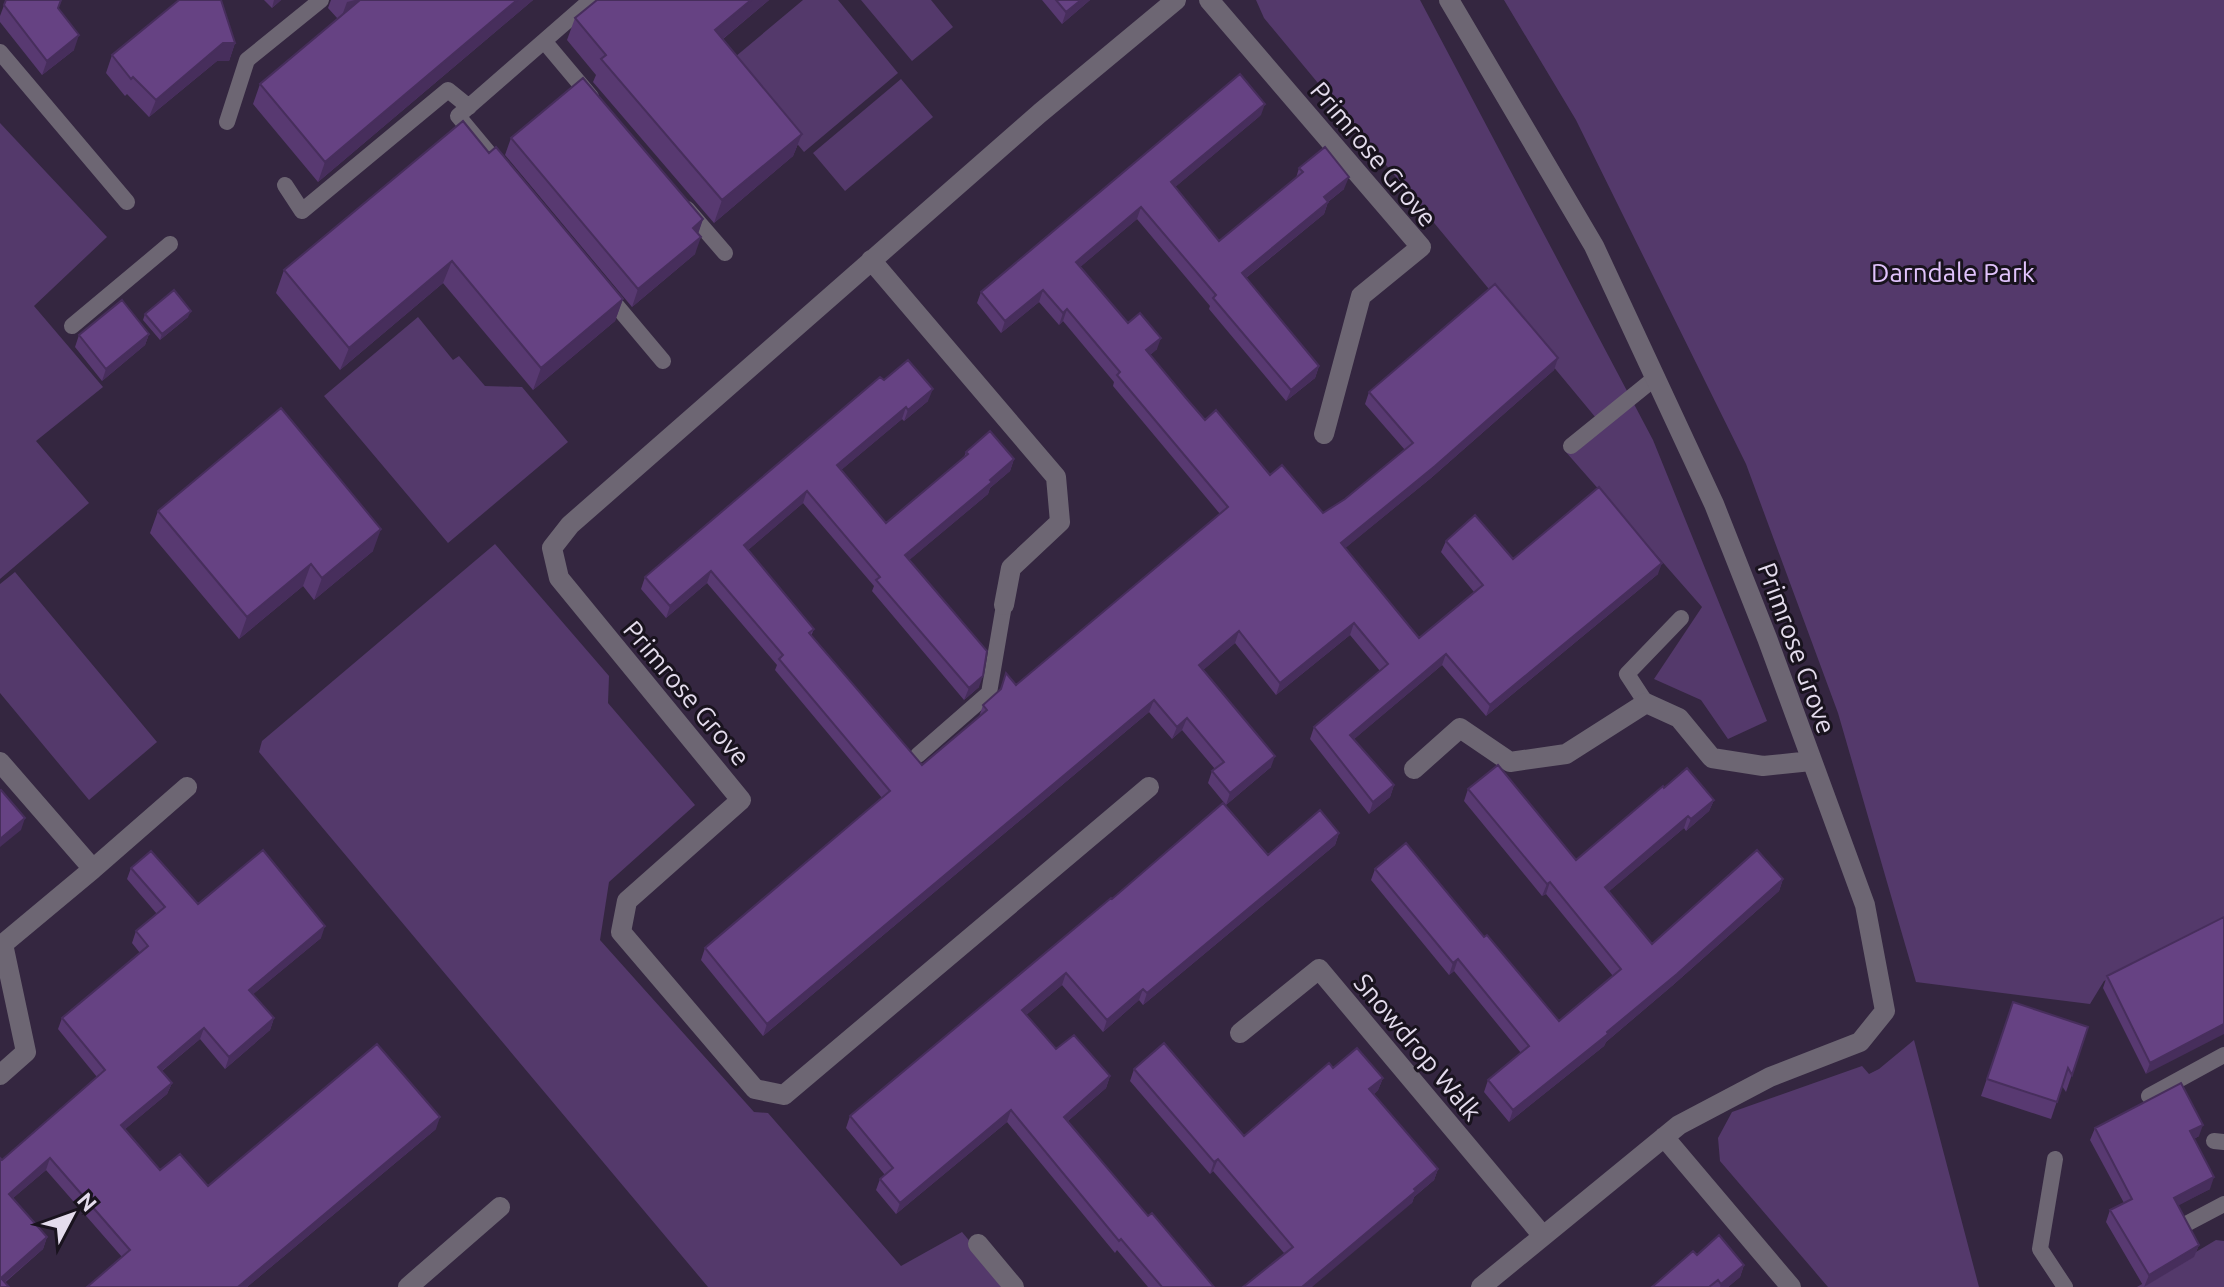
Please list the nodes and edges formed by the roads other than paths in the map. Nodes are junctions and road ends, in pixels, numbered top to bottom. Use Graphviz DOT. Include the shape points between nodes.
graph roads {
  1 [pos="321,0"];
  2 [pos="591,0"];
  3 [pos="1176,0"];
  4 [pos="1209,0"];
  5 [pos="1449,0"];
  6 [pos="544,41"];
  7 [pos="0,52"];
  8 [pos="469,107"];
  9 [pos="604,112"];
  10 [pos="227,122"];
  11 [pos="510,177"];
  12 [pos="285,185"];
  13 [pos="675,194"];
  14 [pos="127,202"];
  15 [pos="170,244"];
  16 [pos="725,253"];
  17 [pos="871,260"];
  18 [pos="592,275"];
  19 [pos="72,326"];
  20 [pos="663,361"];
  21 [pos="1655,378"];
  22 [pos="1324,434"];
  23 [pos="1571,446"];
  24 [pos="1004,605"];
  25 [pos="1681,618"];
  26 [pos="1646,703"];
  27 [pos="918,755"];
  28 [pos="1811,761"];
  29 [pos="0,762"];
  30 [pos="1414,769"];
  31 [pos="187,787"];
  32 [pos="1149,787"];
  33 [pos="93,869"];
  34 [pos="1240,1033"];
  35 [pos="2224,1055"];
  36 [pos="0,1075"];
  37 [pos="2149,1096"];
  38 [pos="1664,1137"];
  39 [pos="2055,1159"];
  40 [pos="2224,1204"];
  41 [pos="500,1207"];
  42 [pos="2188,1223"];
  43 [pos="1543,1236"];
  44 [pos="978,1244"];
  45 [pos="408,1287"];
  46 [pos="1014,1287"];
  47 [pos="1481,1287"];
  48 [pos="1791,1287"];
  49 [pos="2065,1287"];
  1 -- 10 [label="lane" via="247,60"];
  2 -- 6 [label="lane"];
  3 -- 17 [label="street, Primrose Grove"];
  4 -- 22 [label="street, Primrose Grove" via="1421,247 1361,296"];
  5 -- 21 [label="street, Primrose Grove" via="1594,246"];
  6 -- 8 [label="lane"];
  6 -- 9 [label="lane"];
  7 -- 14 [label="lane"];
  8 -- 11 [label="lane" via="458,116"];
  8 -- 12 [label="lane" via="448,90 302,211"];
  13 -- 16 [label="lane"];
  15 -- 19 [label="lane"];
  17 -- 24 [label="street" via="1056,477 1060,522 1011,568"];
  17 -- 32 [label="street, Primrose Grove" via="570,525 552,548 559,578 741,800 627,901 621,932 755,1089 784,1095"];
  18 -- 20 [label="lane"];
  21 -- 23 [label="lane"];
  21 -- 28 [label="street, Primrose Grove" via="1714,504"];
  24 -- 27 [label="lane" via="989,693"];
  25 -- 26 [label="lane" via="1627,674"];
  26 -- 28 [label="street, Primrose Grove" via="1679,718 1712,758 1763,766"];
  26 -- 30 [label="street" via="1566,754 1510,762 1460,728"];
  28 -- 38 [label="street, Primrose Grove" via="1865,905 1885,1011 1860,1042 1770,1077"];
  29 -- 33 [label="street"];
  31 -- 33 [label="street"];
  33 -- 36 [label="street" via="3,944 26,1052"];
  34 -- 43 [label="street, Snowdrop Walk" via="1319,969"];
  35 -- 37 [label="lane"];
  38 -- 43 [label="street"];
  38 -- 48 [label="street"];
  39 -- 49 [label="lane" via="2040,1249"];
  40 -- 42 [label="lane"];
  41 -- 45 [label="street"];
  43 -- 47 [label="street"];
  44 -- 46 [label="street"];
}
